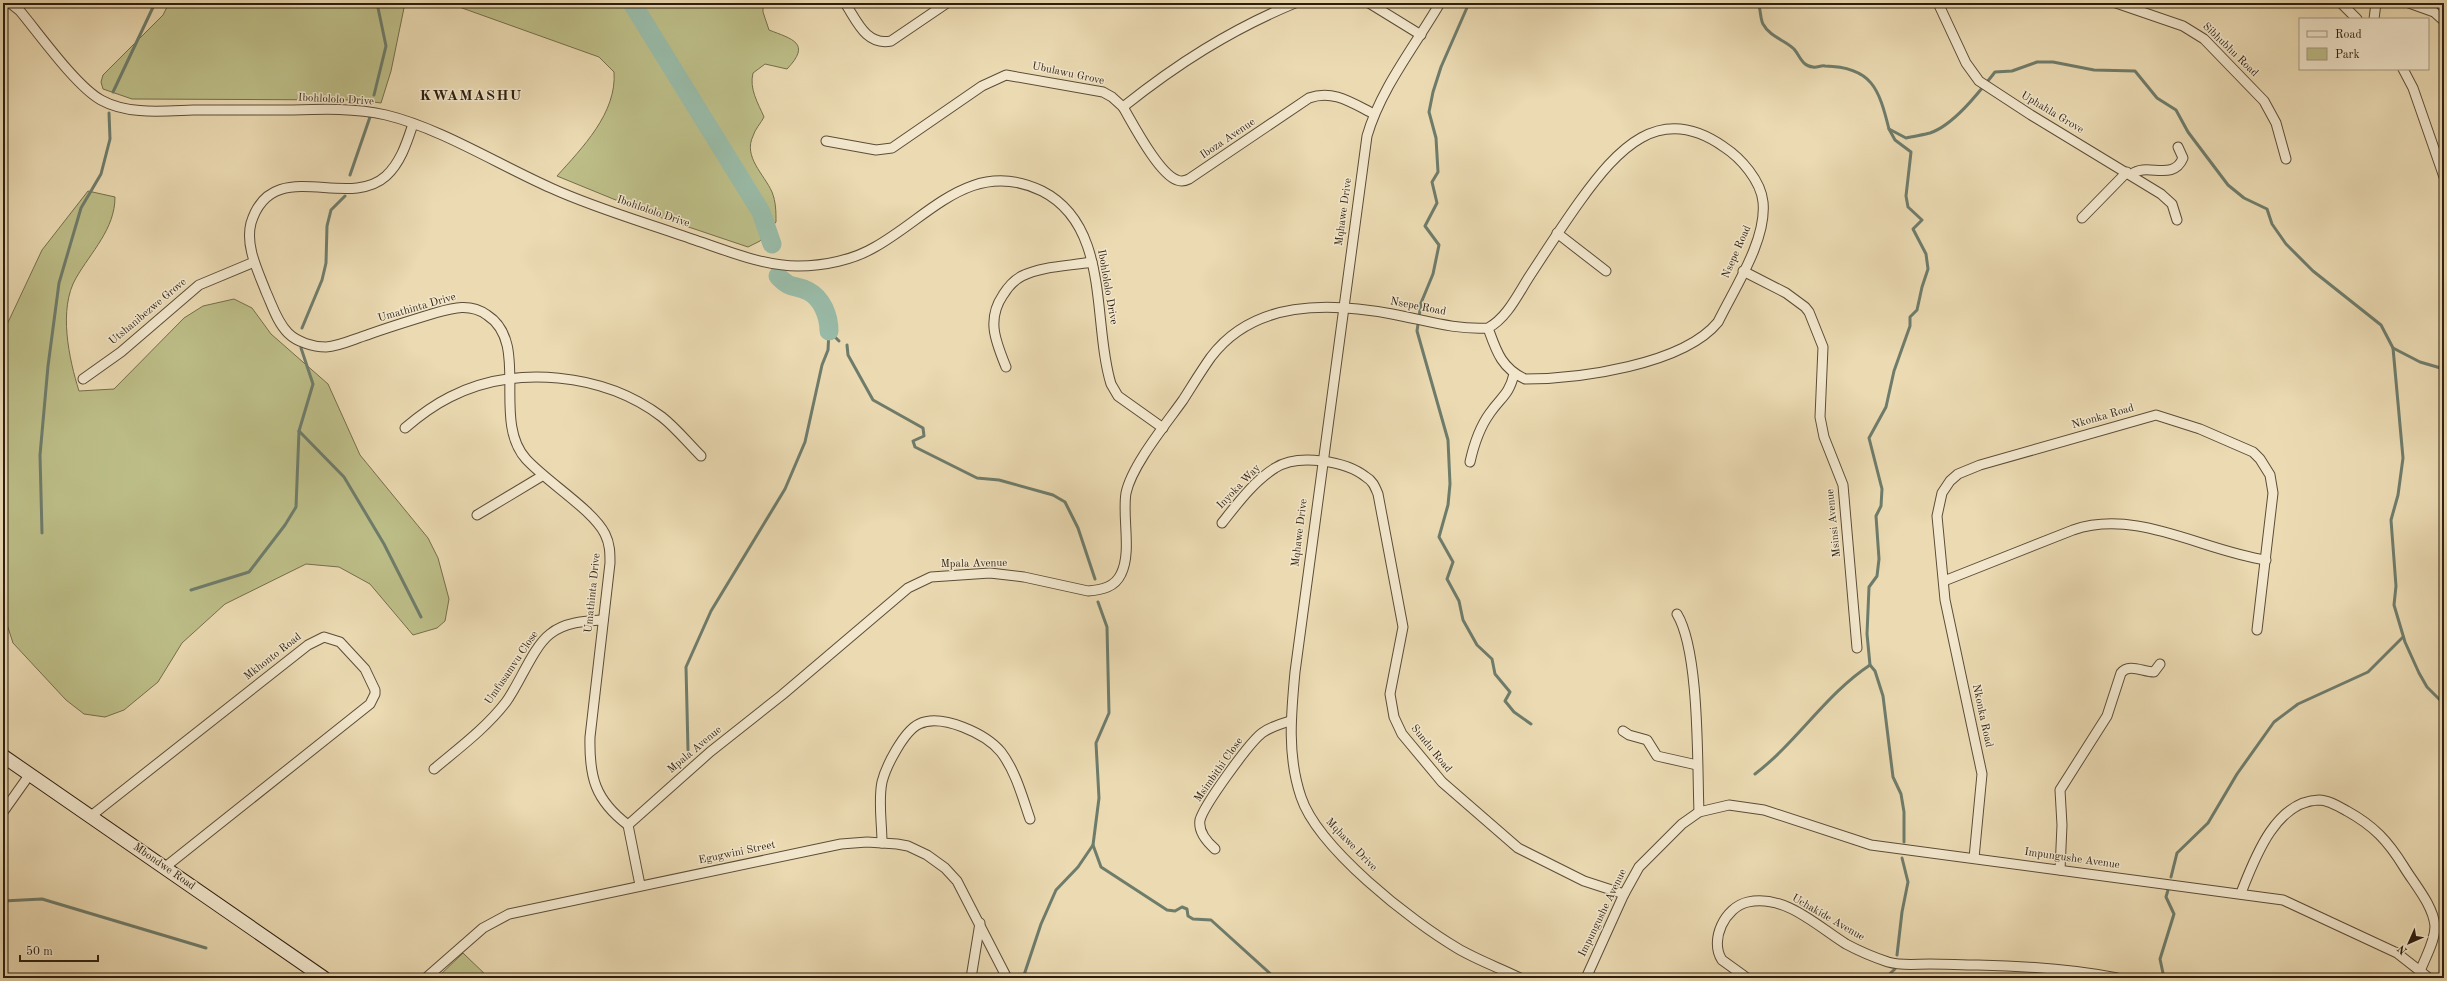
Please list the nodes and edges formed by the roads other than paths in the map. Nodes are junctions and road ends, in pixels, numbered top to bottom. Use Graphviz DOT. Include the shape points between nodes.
graph roads {
  1 [pos="10,3"];
  2 [pos="845,3"];
  3 [pos="947,3"];
  4 [pos="1295,3"];
  5 [pos="1369,3"];
  6 [pos="1440,3"];
  7 [pos="1938,3"];
  8 [pos="2116,3"];
  9 [pos="2342,3"];
  10 [pos="2376,3"];
  11 [pos="2409,3"];
  12 [pos="2356,18"];
  13 [pos="2374,18"];
  14 [pos="2444,21"];
  15 [pos="1421,35"];
  16 [pos="2403,70"];
  17 [pos="1123,107"];
  18 [pos="1374,114"];
  19 [pos="413,124"];
  20 [pos="826,141"];
  21 [pos="2178,147"];
  22 [pos="2286,160"];
  23 [pos="2130,173"];
  24 [pos="2444,177"];
  25 [pos="2082,218"];
  26 [pos="2177,220"];
  27 [pos="1557,233"];
  28 [pos="254,262"];
  29 [pos="1092,262"];
  30 [pos="1606,271"];
  31 [pos="1743,271"];
  32 [pos="1343,309"];
  33 [pos="1488,328"];
  34 [pos="1006,367"];
  35 [pos="1514,374"];
  36 [pos="509,378"];
  37 [pos="83,379"];
  38 [pos="405,428"];
  39 [pos="1163,428"];
  40 [pos="701,456"];
  41 [pos="1322,462"];
  42 [pos="1470,462"];
  43 [pos="542,476"];
  44 [pos="477,515"];
  45 [pos="1222,523"];
  46 [pos="2266,560"];
  47 [pos="1944,581"];
  48 [pos="1677,614"];
  49 [pos="603,620"];
  50 [pos="2257,630"];
  51 [pos="1857,648"];
  52 [pos="2160,664"];
  53 [pos="1290,721"];
  54 [pos="1623,730"];
  55 [pos="3,756"];
  56 [pos="1697,765"];
  57 [pos="434,769"];
  58 [pos="30,774"];
  59 [pos="3,812"];
  60 [pos="1698,812"];
  61 [pos="91,816"];
  62 [pos="1030,819"];
  63 [pos="628,825"];
  64 [pos="882,843"];
  65 [pos="1215,849"];
  66 [pos="1974,858"];
  67 [pos="164,868"];
  68 [pos="2060,870"];
  69 [pos="640,885"];
  70 [pos="2241,893"];
  71 [pos="1624,894"];
  72 [pos="980,923"];
  73 [pos="2421,970"];
  74 [pos="324,978"];
  75 [pos="426,978"];
  76 [pos="972,978"];
  77 [pos="1007,978"];
  78 [pos="1520,978"];
  79 [pos="1586,978"];
  80 [pos="1747,978"];
  81 [pos="2117,978"];
  82 [pos="2429,978"];
  1 -- 19 [label="street, Ibohlololo Drive" via="20,11 92,94 115,106 148,111 342,110 386,115"];
  2 -- 3 [label="street" via="872,40 885,42 891,41"];
  4 -- 17 [label="street" via="1236,30 1195,53"];
  5 -- 15 [label="street"];
  6 -- 15 [label="street, Mqhawe Drive"];
  7 -- 23 [label="street, Uphahla Grove" via="1966,63 1979,80"];
  8 -- 22 [label="street, Sibhubhu Road" via="2183,26 2204,38 2264,101 2276,123"];
  9 -- 12 [label="street"];
  10 -- 13 [label="street"];
  11 -- 14 [label="street" via="2434,12"];
  15 -- 18 [label="street, Mqhawe Drive"];
  16 -- 24 [label="street" via="2413,88"];
  17 -- 18 [label="street, Iboza Avenue" via="1163,169 1176,180 1182,181 1189,180 1309,98 1329,94"];
  17 -- 20 [label="street, Ubulawu Grove" via="1103,92 1006,75 982,86 892,148 876,150"];
  18 -- 32 [label="street, Mqhawe Drive" via="1367,136"];
  19 -- 28 [label="street, Umathinta Drive" via="398,162 385,177 372,185 356,189 294,186 268,198 258,209 251,224 250,240"];
  19 -- 29 [label="street, Ibohlololo Drive" via="554,189 758,261 796,266 833,262 854,256 891,237 954,192 980,184 1004,181 1024,184 1043,192 1070,213 1085,238"];
  21 -- 23 [label="street" via="2183,158 2172,170 2158,172 2143,169"];
  23 -- 25 [label="street"];
  23 -- 26 [label="street, Uphahla Grove" via="2172,204"];
  27 -- 30 [label="street"];
  27 -- 31 [label="street, Nsepe Road" via="1604,168 1622,149 1650,132 1664,129 1690,130 1715,140 1729,150 1745,165 1757,184 1763,201 1763,223"];
  27 -- 33 [label="street, Nsepe Road" via="1506,310"];
  28 -- 36 [label="street, Umathinta Drive" via="279,320 287,332 300,341 317,346 334,345 453,308 471,308 487,314 502,331 508,350"];
  28 -- 37 [label="street, Utshanibezwe Grove" via="200,285 127,347"];
  29 -- 34 [label="street" via="1036,271 1022,276 1005,291 993,314 993,326 995,340"];
  29 -- 39 [label="street, Ibohlololo Drive" via="1111,384 1118,396"];
  31 -- 35 [label="street, Nsepe Road" via="1718,322 1709,333 1697,342 1669,355 1633,366 1580,374 1525,379"];
  31 -- 51 [label="street, Msinsi Avenue" via="1786,292 1805,307 1823,347 1820,417 1824,437 1843,485"];
  32 -- 33 [label="street, Nsepe Road" via="1375,311 1433,324"];
  32 -- 39 [label="street, Mpala Avenue" via="1285,310 1238,332 1213,356"];
  32 -- 41 [label="street, Mqhawe Drive"];
  33 -- 35 [label="street" via="1505,365"];
  35 -- 42 [label="street" via="1508,393 1481,426"];
  36 -- 38 [label="street" via="451,396"];
  36 -- 40 [label="street" via="586,382 626,395 662,417"];
  36 -- 43 [label="street, Umathinta Drive" via="510,419 514,441"];
  39 -- 63 [label="street, Mpala Avenue" via="1134,472 1126,492 1124,565 1119,578 1112,584 1088,591 1024,576 990,573 944,575 920,582 908,588 782,695 710,752"];
  41 -- 45 [label="street, Inyoka Way" via="1293,461 1276,467 1240,501"];
  41 -- 53 [label="street, Mqhawe Drive"];
  41 -- 71 [label="street, Sundu Road" via="1346,466 1360,472 1374,485 1378,494 1403,627 1390,694 1394,717 1402,734 1442,782 1518,848 1584,881"];
  43 -- 44 [label="street"];
  43 -- 49 [label="street, Umathinta Drive" via="595,520 608,539 610,563"];
  46 -- 47 [label="street" via="2240,556 2147,528 2107,524 2084,526"];
  46 -- 47 [label="street, Nkonka Road" via="2273,493 2270,475 2260,459 2252,452 2200,429 2156,416 1980,465 1958,474 1942,493 1937,516"];
  46 -- 50 [label="street, Nkonka Road"];
  47 -- 66 [label="street, Nkonka Road" via="1949,624 1982,774"];
  48 -- 56 [label="street" via="1683,624 1687,641 1695,710"];
  49 -- 57 [label="street, Umfusamvu Close" via="567,625 547,637 532,657 518,685 494,716"];
  49 -- 63 [label="street, Umathinta Drive" via="590,737 590,762 601,798"];
  52 -- 68 [label="street" via="2154,672 2126,669 2121,673 2107,716 2060,790"];
  53 -- 65 [label="street, Msimbithi Close" via="1276,725 1256,739 1209,803 1200,825 1204,838"];
  53 -- 78 [label="street, Mqhawe Drive" via="1292,758 1300,796 1319,832 1387,897 1426,928 1459,950"];
  54 -- 56 [label="street" via="1647,740 1655,754 1662,758"];
  55 -- 58 [label="street, Mbondwe Road"];
  56 -- 60 [label="street"];
  58 -- 59 [label="street"];
  58 -- 61 [label="street, Mbondwe Road"];
  60 -- 66 [label="street, Impungushe Avenue" via="1741,805 1779,814 1856,842"];
  60 -- 71 [label="street, Impungushe Avenue" via="1682,824 1639,867"];
  61 -- 67 [label="street, Mbondwe Road"];
  61 -- 67 [label="street, Mkhonto Road" via="308,645 324,637 340,642 365,669 374,685 375,694 370,704"];
  62 -- 64 [label="street" via="1007,761 991,742 972,730 928,721 916,726 907,734 883,778"];
  63 -- 69 [label="street"];
  64 -- 69 [label="street, Egugwini Street" via="841,844"];
  64 -- 72 [label="street, Egugwini Street" via="914,848 945,868 957,881"];
  66 -- 68 [label="street, Impungushe Avenue"];
  67 -- 74 [label="street, Mbondwe Road"];
  68 -- 70 [label="street, Impungushe Avenue"];
  69 -- 75 [label="street, Egugwini Street" via="518,911 496,919"];
  70 -- 73 [label="street, Impungushe Avenue" via="2297,904 2397,953"];
  70 -- 73 [label="street" via="2263,845 2283,816 2306,803 2320,800 2328,802 2369,824 2388,842 2429,906 2434,931"];
  71 -- 79 [label="street, Impungushe Avenue"];
  72 -- 76 [label="street"];
  72 -- 77 [label="street, Egugwini Street"];
  73 -- 82 [label="street, Impungushe Avenue"];
  80 -- 81 [label="street, Uchakide Avenue" via="1722,960 1717,941 1723,922 1732,911 1748,902 1759,901 1792,909 1847,944 1902,965 2004,965"];
}
